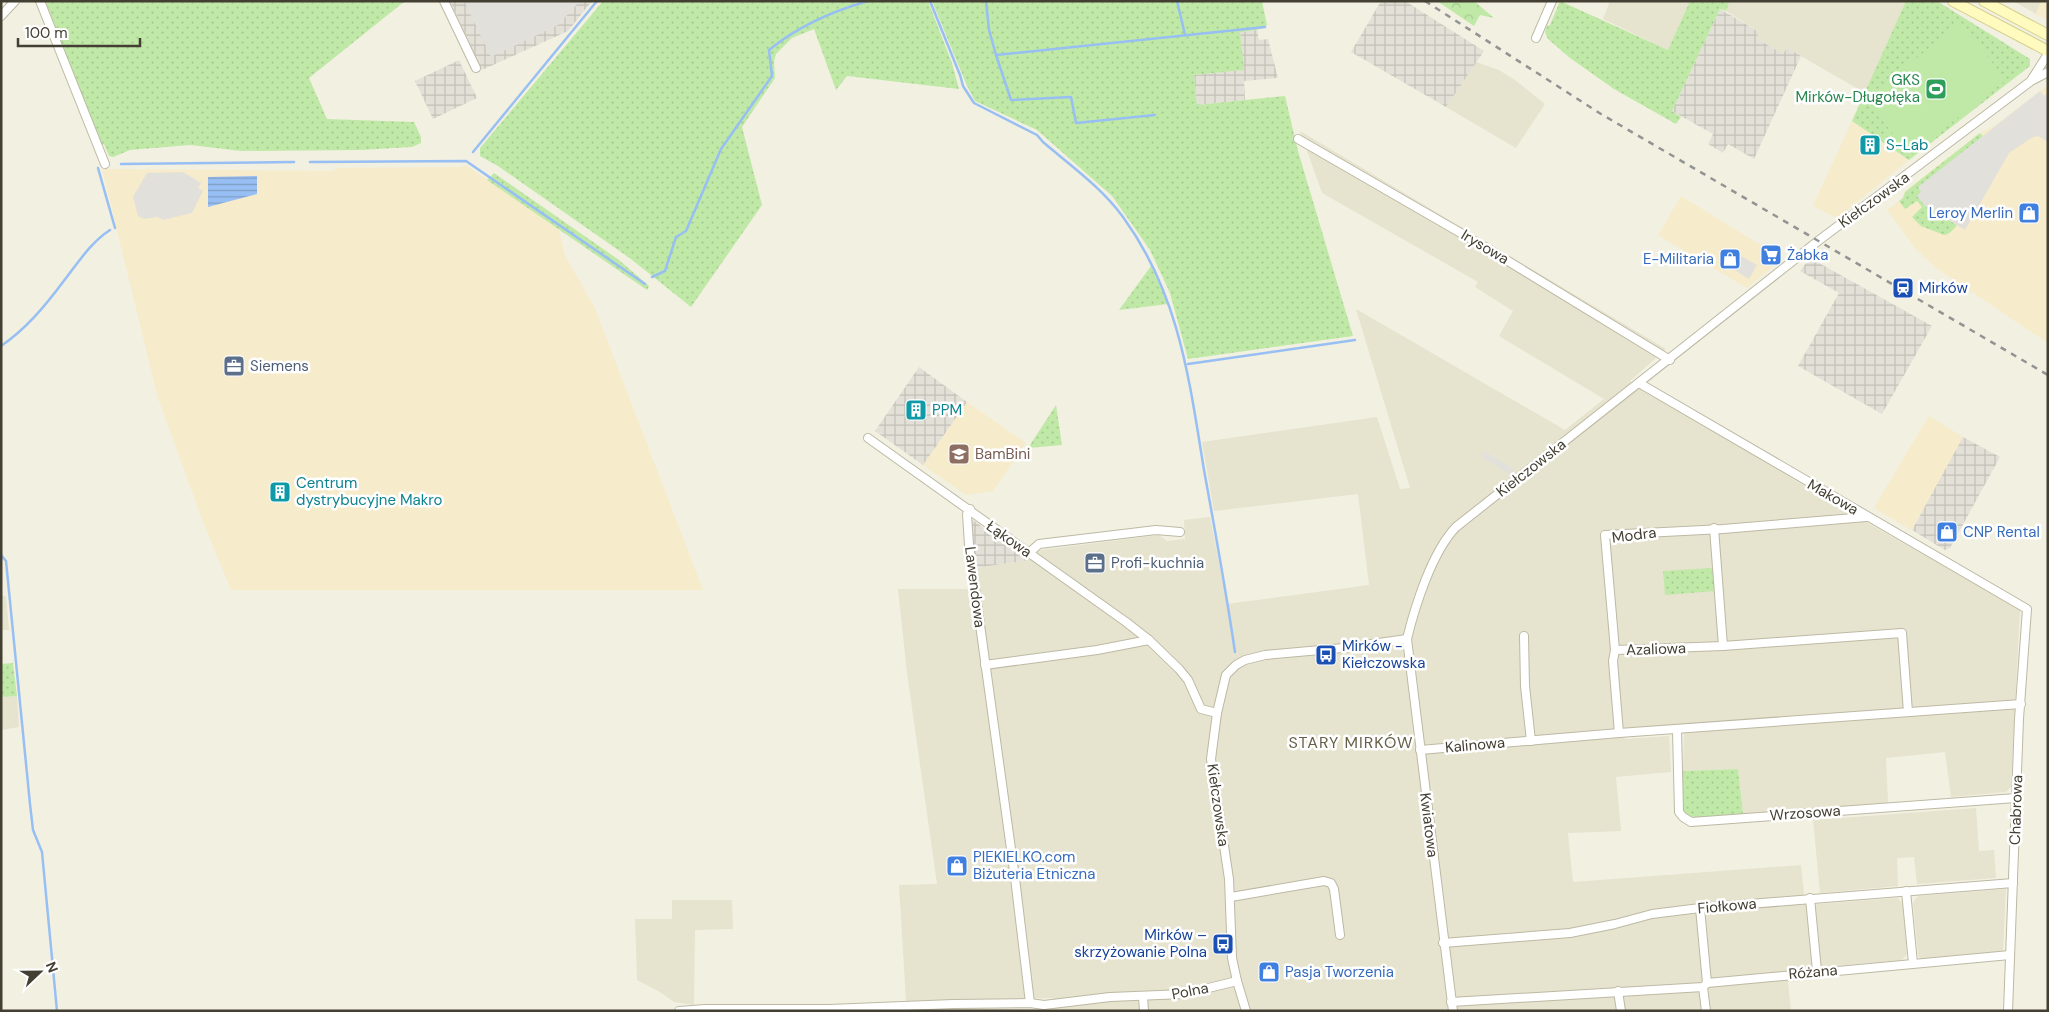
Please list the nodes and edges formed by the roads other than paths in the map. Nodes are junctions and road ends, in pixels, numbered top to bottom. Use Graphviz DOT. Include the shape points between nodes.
graph roads {
  1 [pos="16,1"];
  2 [pos="40,1"];
  3 [pos="444,1"];
  4 [pos="1552,1"];
  5 [pos="1953,1"];
  6 [pos="1984,1"];
  7 [pos="1,16"];
  8 [pos="2048,35"];
  9 [pos="1536,38"];
  10 [pos="2048,53"];
  11 [pos="476,68"];
  12 [pos="2048,72"];
  13 [pos="2031,81"];
  14 [pos="1298,139"];
  15 [pos="105,164"];
  16 [pos="1670,360"];
  17 [pos="1639,383"];
  18 [pos="868,438"];
  19 [pos="970,509"];
  20 [pos="1866,517"];
  21 [pos="1714,528"];
  22 [pos="1180,532"];
  23 [pos="1029,553"];
  24 [pos="2027,610"];
  25 [pos="1524,636"];
  26 [pos="1407,639"];
  27 [pos="1149,640"];
  28 [pos="1723,646"];
  29 [pos="1615,650"];
  30 [pos="985,665"];
  31 [pos="2021,704"];
  32 [pos="1908,712"];
  33 [pos="1217,713"];
  34 [pos="1677,730"];
  35 [pos="1619,733"];
  36 [pos="1531,740"];
  37 [pos="1420,750"];
  38 [pos="2016,798"];
  39 [pos="2013,884"];
  40 [pos="1906,890"];
  41 [pos="1231,896"];
  42 [pos="1810,898"];
  43 [pos="1700,908"];
  44 [pos="1340,935"];
  45 [pos="1444,943"];
  46 [pos="2010,955"];
  47 [pos="1913,963"];
  48 [pos="1817,971"];
  49 [pos="1237,981"];
  50 [pos="1705,985"];
  51 [pos="1618,991"];
  52 [pos="1143,997"];
  53 [pos="1030,1003"];
  54 [pos="1452,1007"];
  55 [pos="1044,1008"];
  56 [pos="679,1011"];
  57 [pos="1144,1011"];
  58 [pos="1246,1011"];
  59 [pos="1621,1011"];
  60 [pos="1706,1011"];
  61 [pos="2008,1011"];
  1 -- 7 [label="street"];
  2 -- 15 [label="street"];
  3 -- 11 [label="street"];
  4 -- 9 [label="street"];
  5 -- 10 [label="main road"];
  6 -- 8 [label="main road"];
  10 -- 13 [label="street, Kiełczowska"];
  12 -- 13 [label="street, Kiełczowska"];
  13 -- 16 [label="street, Kiełczowska" via="1818,241"];
  14 -- 16 [label="street, Irysowa" via="1485,247"];
  16 -- 17 [label="street, Kiełczowska"];
  17 -- 20 [label="street, Makowa"];
  17 -- 26 [label="street, Kiełczowska" via="1446,537 1435,558"];
  18 -- 19 [label="street, Łąkowa"];
  19 -- 23 [label="street, Łąkowa"];
  19 -- 30 [label="street, Lawendowa" via="967,523"];
  20 -- 21 [label="street, Modra"];
  20 -- 24 [label="street, Makowa"];
  21 -- 28 [label="street"];
  21 -- 29 [label="street, Modra" via="1605,535"];
  22 -- 23 [label="street" via="1156,530 1039,544"];
  23 -- 27 [label="street, Łąkowa"];
  24 -- 31 [label="street, Chabrowa"];
  25 -- 36 [label="street"];
  26 -- 33 [label="street, Kiełczowska" via="1244,660 1226,675"];
  26 -- 37 [label="street, Kwiatowa"];
  27 -- 30 [label="street"];
  27 -- 33 [label="street, Łąkowa" via="1188,680 1201,709"];
  28 -- 29 [label="street, Azaliowa"];
  28 -- 32 [label="street, Azaliowa" via="1902,633"];
  29 -- 35 [label="street, Azaliowa" via="1613,661"];
  30 -- 53 [label="street, Lawendowa"];
  31 -- 32 [label="street"];
  31 -- 38 [label="street, Chabrowa"];
  32 -- 34 [label="street"];
  33 -- 41 [label="street, Kiełczowska" via="1211,769"];
  34 -- 35 [label="street"];
  34 -- 38 [label="street, Wrzosowa" via="1679,812 1692,822"];
  35 -- 36 [label="street, Kalinowa"];
  36 -- 37 [label="street, Kalinowa"];
  37 -- 45 [label="street, Kwiatowa"];
  38 -- 39 [label="street, Chabrowa"];
  39 -- 40 [label="street, Fiołkowa"];
  39 -- 46 [label="street, Chabrowa"];
  40 -- 42 [label="street, Fiołkowa"];
  40 -- 47 [label="street"];
  41 -- 44 [label="street" via="1324,881 1331,883"];
  41 -- 49 [label="street, Kiełczowska" via="1230,943"];
  42 -- 43 [label="street, Fiołkowa"];
  42 -- 48 [label="street"];
  43 -- 45 [label="street, Fiołkowa" via="1652,914 1570,933"];
  43 -- 50 [label="street"];
  45 -- 54 [label="street, Kwiatowa"];
  46 -- 47 [label="street, Różana"];
  46 -- 61 [label="street, Chabrowa"];
  47 -- 48 [label="street, Różana"];
  48 -- 50 [label="street, Różana"];
  49 -- 52 [label="street, Polna" via="1184,994"];
  49 -- 58 [label="street, Kiełczowska"];
  50 -- 51 [label="street, Różana"];
  50 -- 60 [label="street"];
  51 -- 54 [label="street, Różana"];
  51 -- 59 [label="street"];
  52 -- 55 [label="street, Polna" via="1110,998"];
  52 -- 57 [label="street"];
  53 -- 55 [label="street, Polna"];
  53 -- 56 [label="street, Polna"];
}
